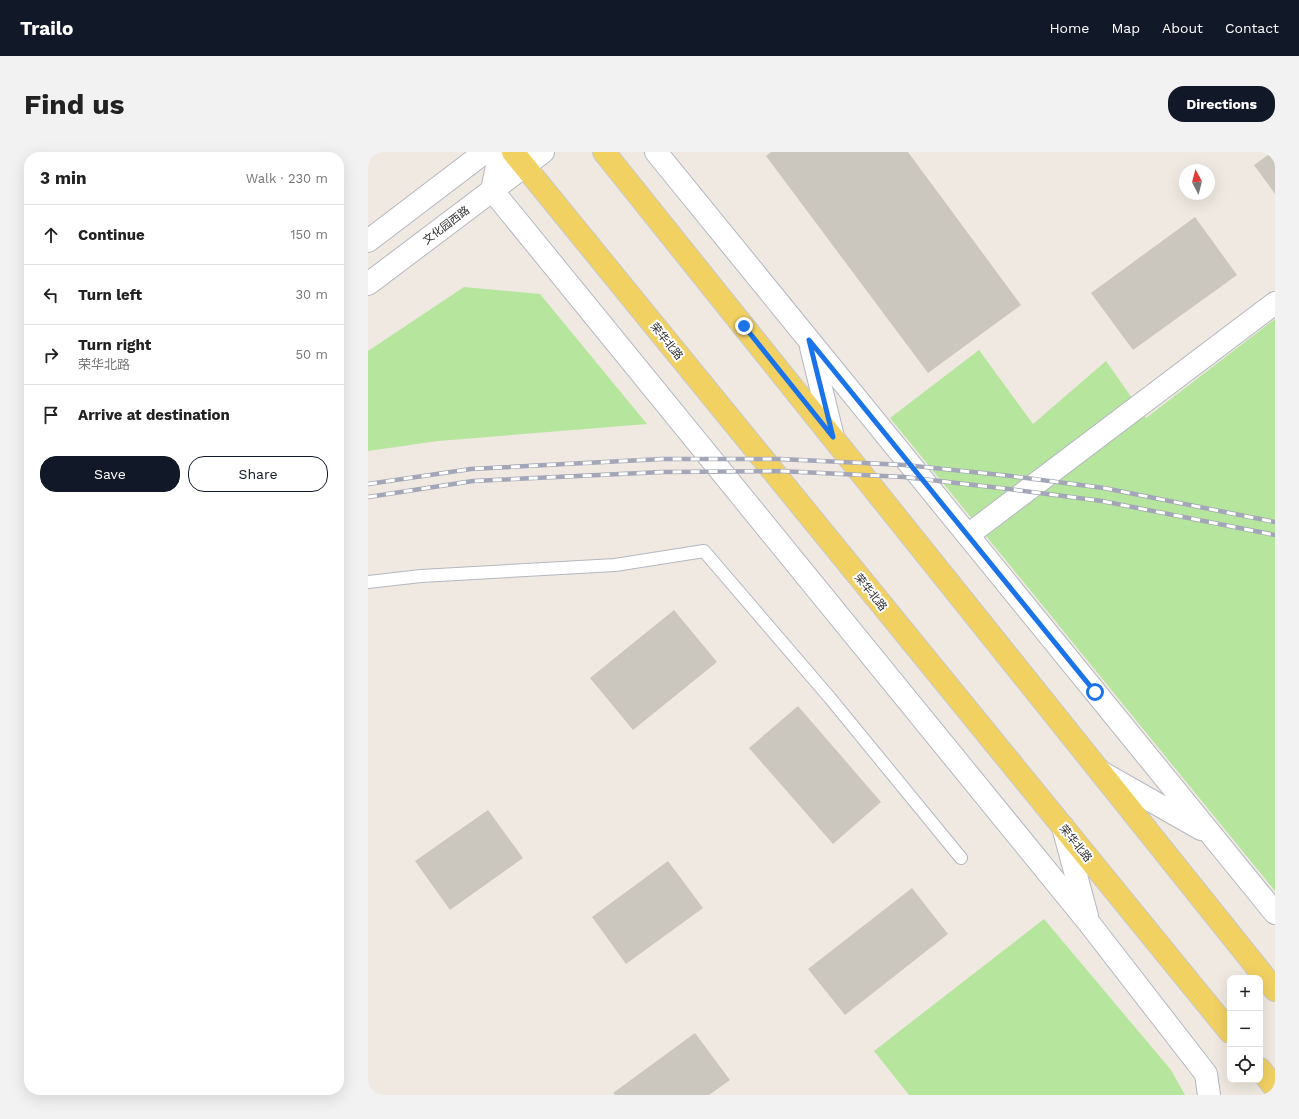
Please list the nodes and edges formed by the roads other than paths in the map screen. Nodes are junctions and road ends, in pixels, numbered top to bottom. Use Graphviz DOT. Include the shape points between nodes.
graph roads {
  1 [pos="485,152"];
  2 [pos="500,152"];
  3 [pos="543,152"];
  4 [pos="604,152"];
  5 [pos="656,152"];
  6 [pos="518,159"];
  7 [pos="492,190"];
  8 [pos="368,241"];
  9 [pos="368,284"];
  10 [pos="1275,303"];
  11 [pos="809,340"];
  12 [pos="833,437"];
  13 [pos="968,535"];
  14 [pos="368,582"];
  15 [pos="1100,772"];
  16 [pos="1063,827"];
  17 [pos="1212,836"];
  18 [pos="961,858"];
  19 [pos="1275,913"];
  20 [pos="1089,923"];
  21 [pos="1275,990"];
  22 [pos="1227,1028"];
  23 [pos="1263,1073"];
  24 [pos="1208,1085"];
  25 [pos="1275,1088"];
  26 [pos="1223,1095"];
  1 -- 8 [label="street"];
  2 -- 7 [label="street"];
  3 -- 6 [label="street, 文化园西路"];
  4 -- 12 [label="main road"];
  5 -- 11 [label="street"];
  6 -- 7 [label="street, 文化园西路"];
  6 -- 16 [label="main road, 荣华北路"];
  7 -- 9 [label="street, 文化园西路"];
  7 -- 20 [label="street"];
  10 -- 13 [label="street"];
  11 -- 12 [label="street"];
  11 -- 13 [label="street"];
  12 -- 15 [label="main road"];
  13 -- 17 [label="street"];
  14 -- 18 [label="lane" via="421,576 615,565 704,551 830,698"];
  15 -- 17 [label="street"];
  15 -- 21 [label="main road"];
  16 -- 20 [label="street"];
  16 -- 22 [label="main road, 荣华北路"];
  17 -- 19 [label="street"];
  20 -- 24 [label="street"];
  23 -- 25 [label="main road"];
  24 -- 26 [label="street"];
}
